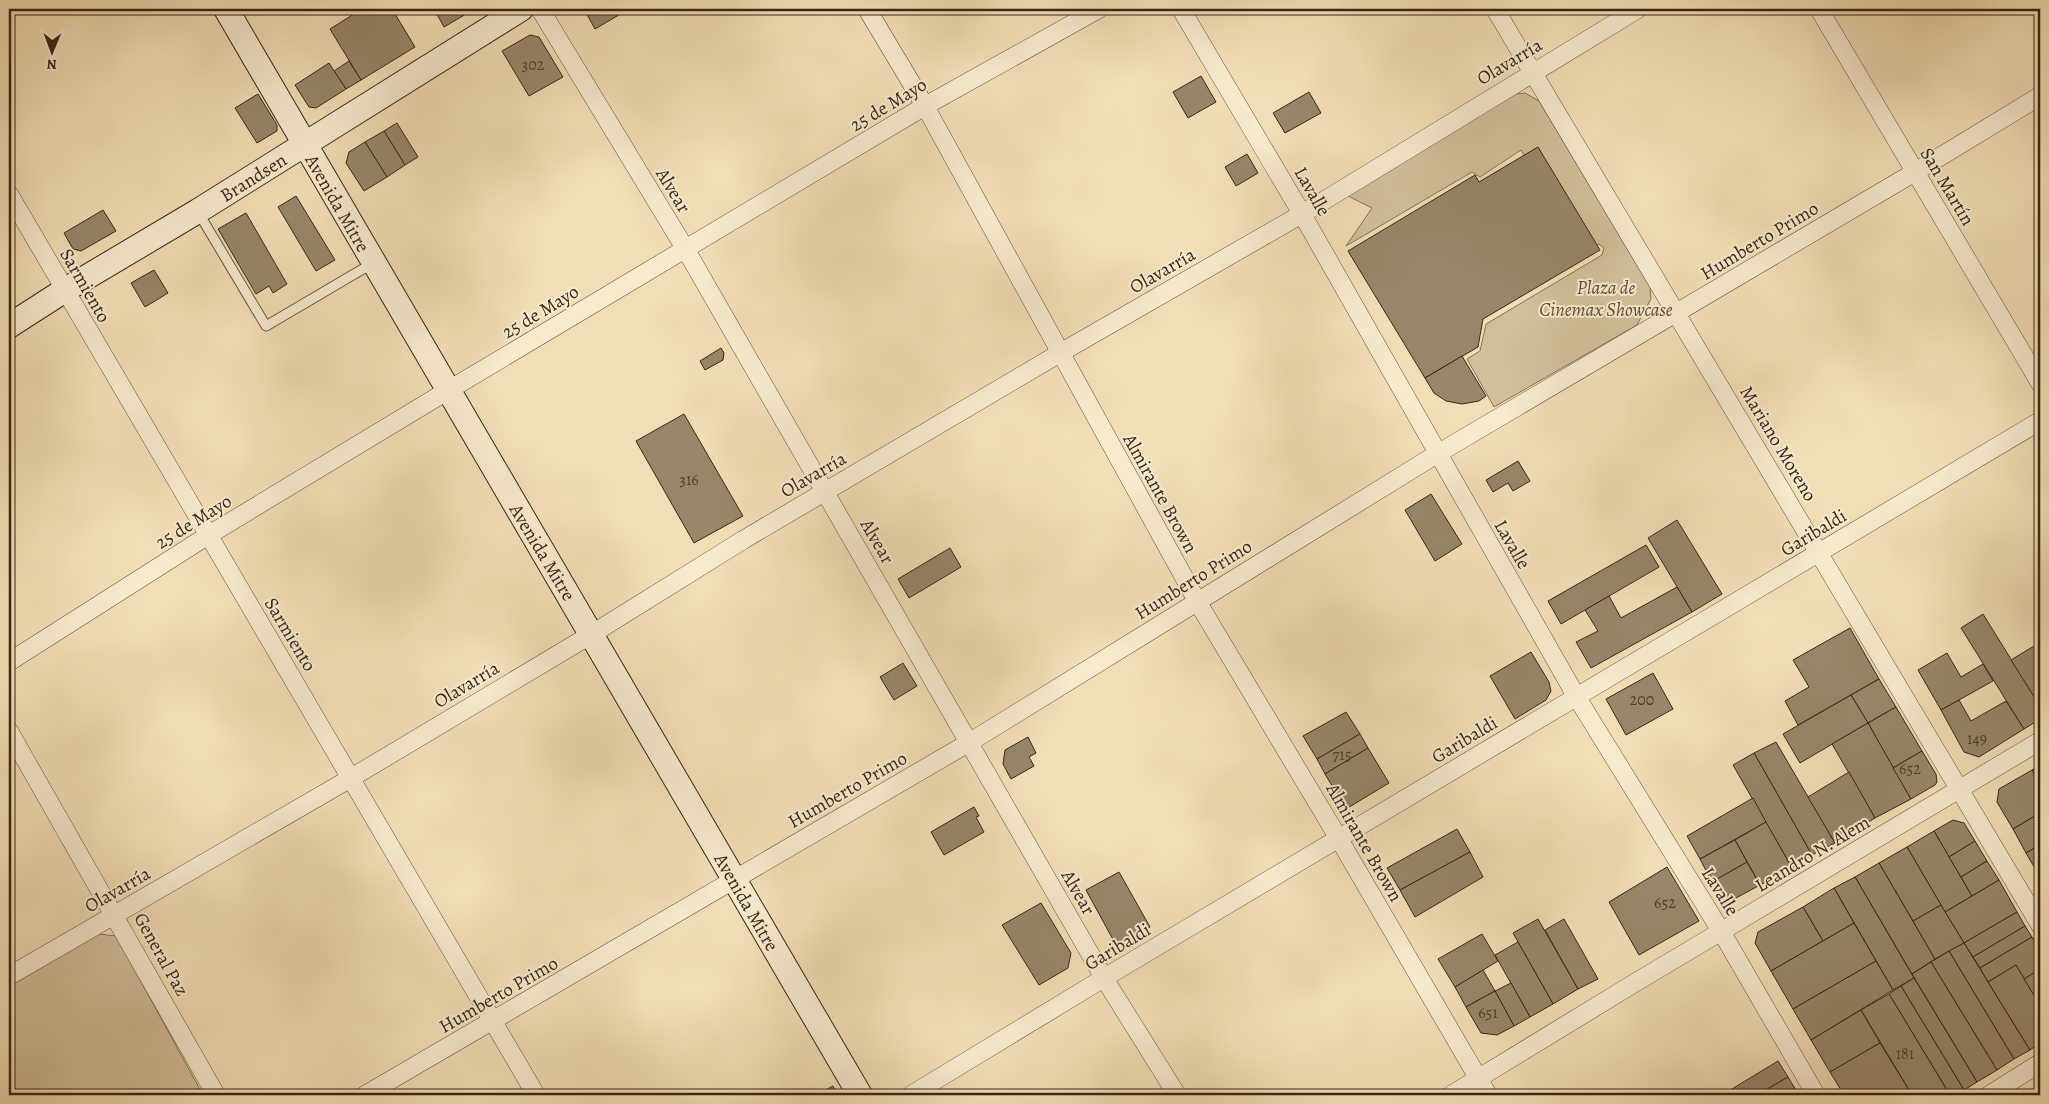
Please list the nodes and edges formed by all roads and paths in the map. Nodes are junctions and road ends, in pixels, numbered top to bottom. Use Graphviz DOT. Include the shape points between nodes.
graph roads {
  1 [pos="226,9"];
  2 [pos="521,9"];
  3 [pos="540,9"];
  4 [pos="867,9"];
  5 [pos="1099,9"];
  6 [pos="1181,9"];
  7 [pos="1495,9"];
  8 [pos="1638,9"];
  9 [pos="1819,9"];
  10 [pos="1533,71"];
  11 [pos="2040,96"];
  12 [pos="925,106"];
  13 [pos="304,145"];
  14 [pos="1915,172"];
  15 [pos="9,194"];
  16 [pos="198,211"];
  17 [pos="1302,214"];
  18 [pos="686,250"];
  19 [pos="373,263"];
  20 [pos="65,290"];
  21 [pos="1677,313"];
  22 [pos="9,326"];
  23 [pos="1060,353"];
  24 [pos="2040,383"];
  25 [pos="447,391"];
  26 [pos="2040,420"];
  27 [pos="1437,454"];
  28 [pos="825,492"];
  29 [pos="207,536"];
  30 [pos="1820,553"];
  31 [pos="1197,601"];
  32 [pos="592,634"];
  33 [pos="9,662"];
  34 [pos="1576,696"];
  35 [pos="9,731"];
  36 [pos="2040,741"];
  37 [pos="970,742"];
  38 [pos="351,778"];
  39 [pos="1959,791"];
  40 [pos="1339,839"];
  41 [pos="734,879"];
  42 [pos="115,915"];
  43 [pos="2040,926"];
  44 [pos="1721,931"];
  45 [pos="9,976"];
  46 [pos="1104,978"];
  47 [pos="494,1022"];
  48 [pos="2040,1063"];
  49 [pos="1478,1080"];
  50 [pos="216,1095"];
  51 [pos="365,1095"];
  52 [pos="536,1095"];
  53 [pos="860,1095"];
  54 [pos="911,1095"];
  55 [pos="1177,1095"];
  56 [pos="1451,1095"];
  57 [pos="1488,1095"];
  58 [pos="1816,1095"];
  59 [pos="1989,1095"];
  1 -- 13 [label="main road, Avenida Mitre"];
  2 -- 13 [label="main road, Brandsen"];
  3 -- 18 [label="street, Alvear"];
  4 -- 12 [label="street, Almirante Brown"];
  5 -- 12 [label="street, 25 de Mayo"];
  6 -- 17 [label="street, Lavalle"];
  7 -- 10 [label="street, Mariano Moreno"];
  8 -- 10 [label="street, Olavarría"];
  9 -- 14 [label="street, San Martín"];
  10 -- 17 [label="street, Olavarría"];
  10 -- 21 [label="street, Mariano Moreno"];
  11 -- 14 [label="street, Humberto Primo"];
  12 -- 18 [label="street, 25 de Mayo"];
  12 -- 23 [label="street, Almirante Brown"];
  13 -- 16 [label="main road, Brandsen"];
  13 -- 19 [label="main road, Avenida Mitre"];
  14 -- 21 [label="street, Humberto Primo"];
  14 -- 24 [label="street, San Martín"];
  15 -- 20 [label="street, Sarmiento"];
  16 -- 19 [label="lane" via="266,326"];
  16 -- 20 [label="main road, Brandsen"];
  17 -- 23 [label="street, Olavarría"];
  17 -- 27 [label="street, Lavalle"];
  18 -- 25 [label="street, 25 de Mayo"];
  18 -- 28 [label="street, Alvear"];
  19 -- 25 [label="main road, Avenida Mitre"];
  20 -- 22 [label="main road, Brandsen"];
  20 -- 29 [label="street, Sarmiento"];
  21 -- 27 [label="street, Humberto Primo"];
  21 -- 30 [label="street, Mariano Moreno"];
  23 -- 28 [label="street, Olavarría"];
  23 -- 31 [label="street, Almirante Brown"];
  25 -- 29 [label="street, 25 de Mayo"];
  25 -- 32 [label="main road, Avenida Mitre"];
  26 -- 30 [label="street, Garibaldi"];
  27 -- 31 [label="street, Humberto Primo"];
  27 -- 34 [label="street, Lavalle"];
  28 -- 32 [label="street, Olavarría"];
  28 -- 37 [label="street, Alvear"];
  29 -- 33 [label="street, 25 de Mayo"];
  29 -- 38 [label="street, Sarmiento"];
  30 -- 34 [label="street, Garibaldi"];
  30 -- 39 [label="street, Mariano Moreno"];
  31 -- 37 [label="street, Humberto Primo"];
  31 -- 40 [label="street, Almirante Brown"];
  32 -- 38 [label="street, Olavarría"];
  32 -- 41 [label="main road, Avenida Mitre"];
  34 -- 40 [label="street, Garibaldi"];
  34 -- 44 [label="street, Lavalle"];
  35 -- 42 [label="street, General Paz"];
  36 -- 39 [label="street, Leandro N. Alem"];
  37 -- 41 [label="street, Humberto Primo"];
  37 -- 46 [label="street, Alvear"];
  38 -- 42 [label="street, Olavarría"];
  38 -- 47 [label="street, Sarmiento"];
  39 -- 43 [label="street, Mariano Moreno"];
  39 -- 44 [label="street, Leandro N. Alem"];
  40 -- 46 [label="street, Garibaldi"];
  40 -- 49 [label="street, Almirante Brown"];
  41 -- 47 [label="street, Humberto Primo"];
  41 -- 53 [label="main road, Avenida Mitre"];
  42 -- 45 [label="street, Olavarría"];
  42 -- 50 [label="street, General Paz"];
  44 -- 49 [label="street, Leandro N. Alem"];
  44 -- 58 [label="street, Lavalle"];
  46 -- 54 [label="street, Garibaldi"];
  46 -- 55 [label="street, Alvear"];
  47 -- 51 [label="street, Humberto Primo"];
  47 -- 52 [label="street, Sarmiento"];
  48 -- 59 [label="street"];
  49 -- 56 [label="street, Leandro N. Alem"];
  49 -- 57 [label="street, Almirante Brown"];
}
